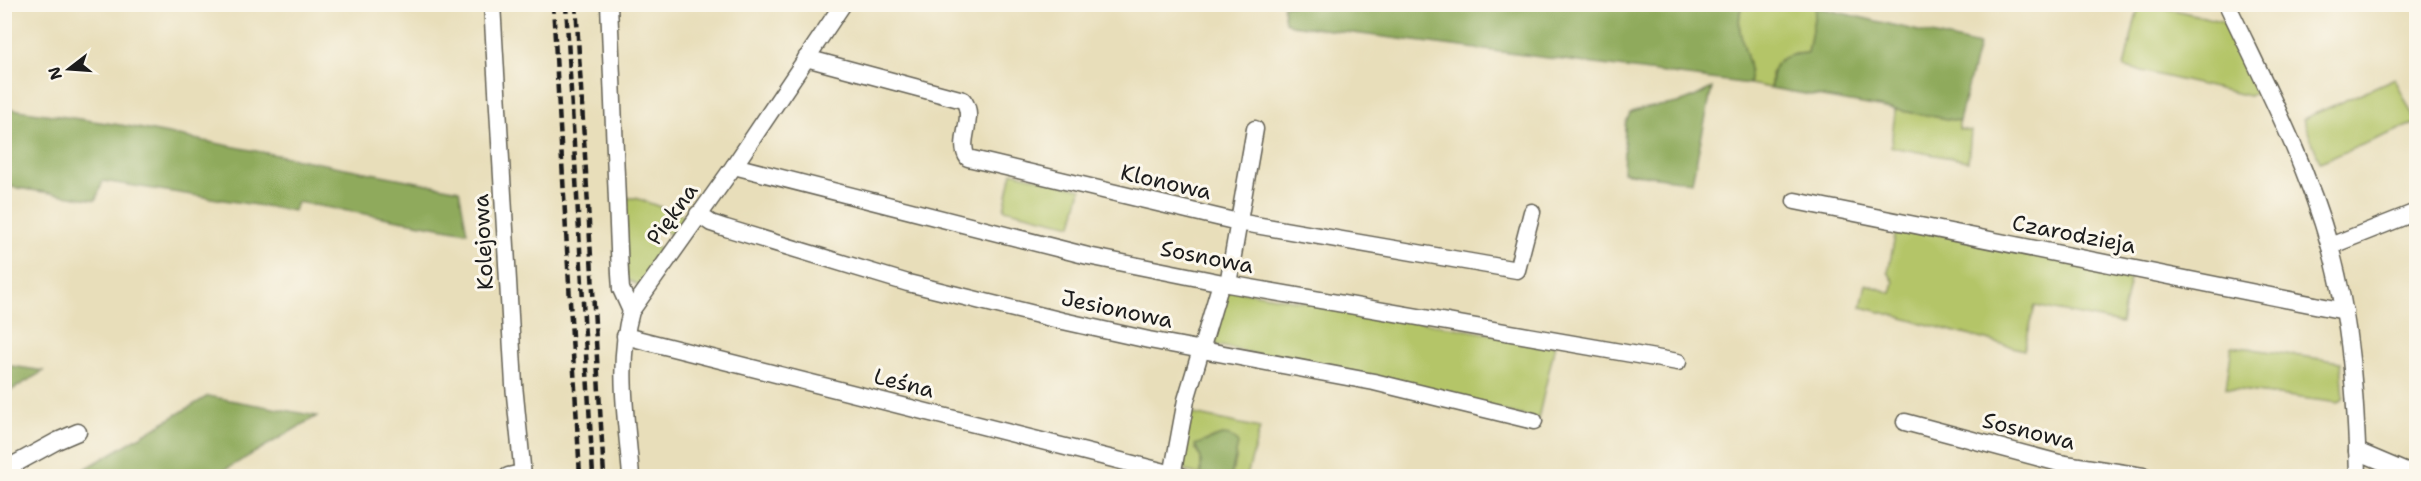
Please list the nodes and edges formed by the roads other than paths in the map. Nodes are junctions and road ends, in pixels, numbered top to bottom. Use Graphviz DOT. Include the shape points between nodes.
graph roads {
  1 [pos="492,4"];
  2 [pos="609,4"];
  3 [pos="843,4"];
  4 [pos="2227,4"];
  5 [pos="806,58"];
  6 [pos="1255,129"];
  7 [pos="734,166"];
  8 [pos="1795,201"];
  9 [pos="1532,212"];
  10 [pos="2416,213"];
  11 [pos="698,214"];
  12 [pos="1238,222"];
  13 [pos="2330,246"];
  14 [pos="1224,284"];
  15 [pos="631,311"];
  16 [pos="2345,311"];
  17 [pos="625,336"];
  18 [pos="1201,350"];
  19 [pos="1678,362"];
  20 [pos="1534,421"];
  21 [pos="1905,422"];
  22 [pos="78,432"];
  23 [pos="2357,451"];
  24 [pos="4,470"];
  25 [pos="518,475"];
  26 [pos="1175,476"];
  27 [pos="631,477"];
  28 [pos="2143,477"];
  29 [pos="2358,477"];
  30 [pos="2416,477"];
  1 -- 25 [label="street, Kolejowa"];
  2 -- 15 [label="street" via="621,289"];
  3 -- 5 [label="street, Piękna"];
  4 -- 13 [label="street" via="2293,143"];
  5 -- 7 [label="street, Piękna"];
  5 -- 12 [label="street, Klonowa" via="963,100 969,118 964,147 968,158"];
  6 -- 12 [label="street, Leśna"];
  7 -- 11 [label="street, Piękna"];
  7 -- 14 [label="street, Sosnowa" via="1088,256"];
  8 -- 16 [label="street, Czarodzieja"];
  9 -- 12 [label="street, Klonowa" via="1516,270"];
  10 -- 13 [label="street"];
  11 -- 15 [label="street, Piękna"];
  11 -- 18 [label="street, Jesionowa" via="726,228 908,283"];
  12 -- 14 [label="street, Leśna"];
  13 -- 16 [label="street"];
  14 -- 18 [label="street, Leśna"];
  14 -- 19 [label="street, Sosnowa"];
  15 -- 17 [label="street, Piękna"];
  16 -- 23 [label="street"];
  17 -- 26 [label="street, Leśna"];
  17 -- 27 [label="street, Piękna"];
  18 -- 20 [label="street, Jesionowa" via="1374,382"];
  18 -- 26 [label="street, Leśna" via="1186,400"];
  21 -- 28 [label="street, Sosnowa" via="2059,463"];
  22 -- 24 [label="street"];
  23 -- 29 [label="street"];
  23 -- 30 [label="street"];
}
